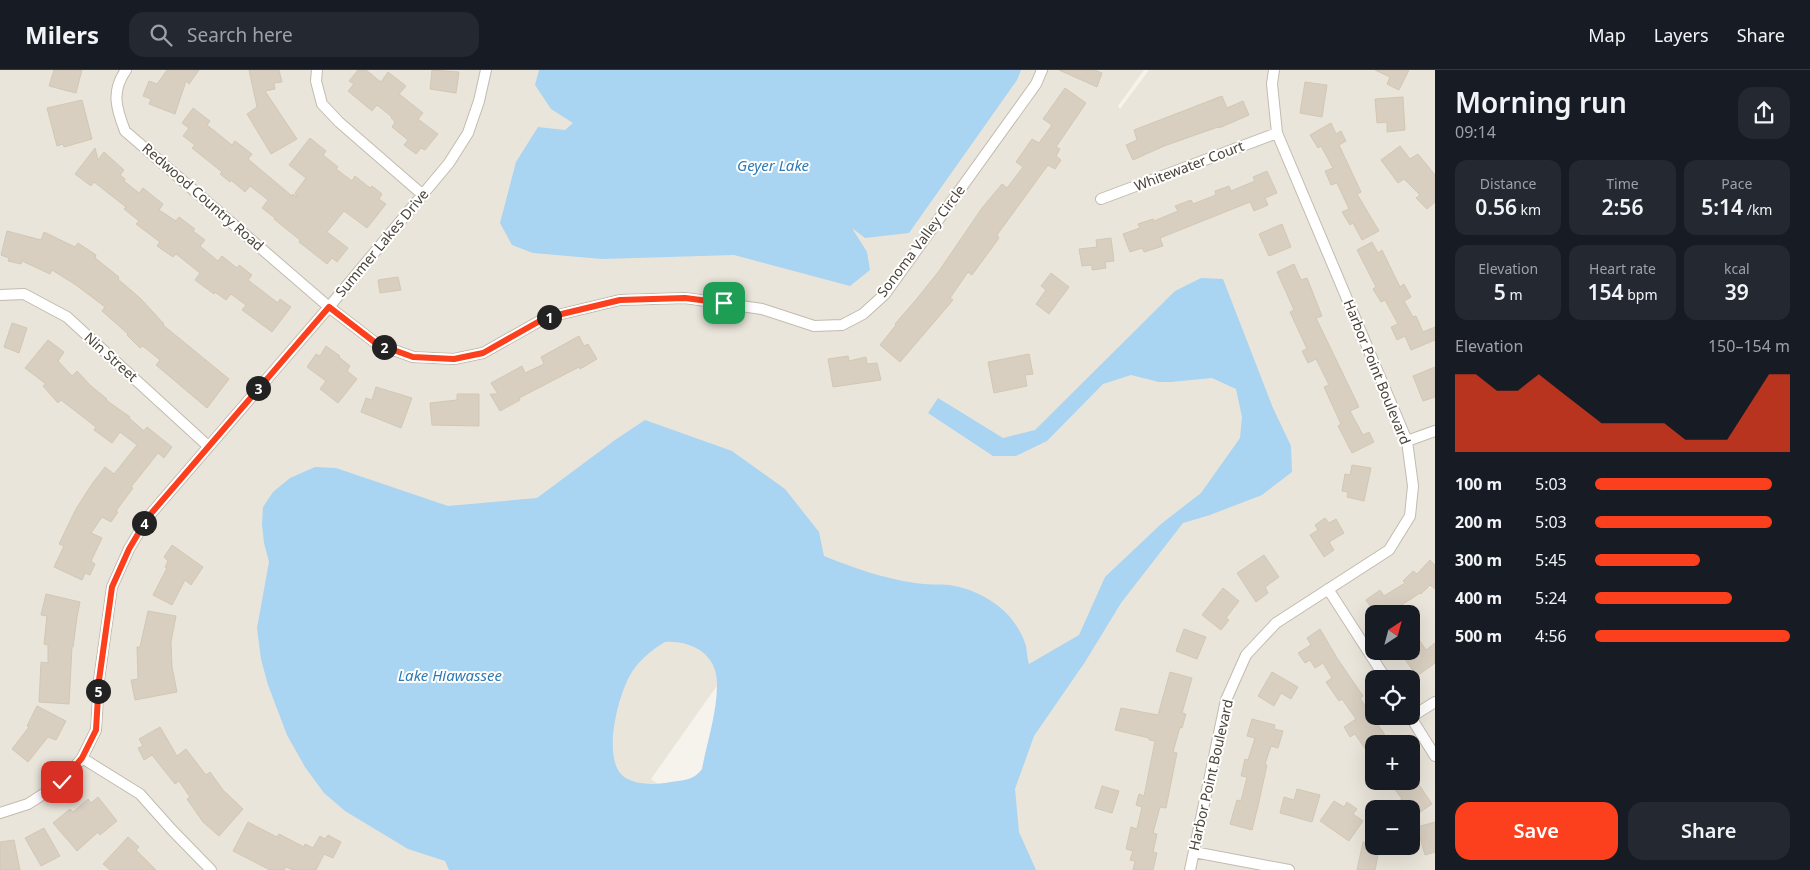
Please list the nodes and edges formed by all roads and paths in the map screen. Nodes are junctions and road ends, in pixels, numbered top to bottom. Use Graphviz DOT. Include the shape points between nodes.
graph roads {
  1 [pos="126,70"];
  2 [pos="317,70"];
  3 [pos="486,70"];
  4 [pos="1042,70"];
  5 [pos="1274,70"];
  6 [pos="1277,134"];
  7 [pos="423,195"];
  8 [pos="1101,199"];
  9 [pos="0,295"];
  10 [pos="329,307"];
  11 [pos="1435,431"];
  12 [pos="1407,441"];
  13 [pos="208,446"];
  14 [pos="1328,589"];
  15 [pos="1380,670"];
  16 [pos="1435,702"];
  17 [pos="1420,711"];
  18 [pos="1416,725"];
  19 [pos="1435,756"];
  20 [pos="82,758"];
  21 [pos="0,813"];
  22 [pos="1194,852"];
  23 [pos="211,870"];
  24 [pos="1190,870"];
  25 [pos="1288,870"];
  1 -- 10 [label="street, Redwood Country Road" via="117,82 117,110 125,131"];
  2 -- 7 [label="street" via="316,81 322,104"];
  3 -- 7 [label="street, Summer Lakes Drive" via="468,133"];
  4 -- 10 [label="street, Sonoma Valley Circle" via="1036,84 885,294 863,314 842,325 814,326 762,308 685,298 620,300 545,318 483,353 454,359 413,357 377,344"];
  5 -- 6 [label="street, Harbor Point Boulevard" via="1272,84"];
  6 -- 8 [label="street, Whitewater Court"];
  6 -- 12 [label="street, Harbor Point Boulevard"];
  7 -- 10 [label="street, Summer Lakes Drive"];
  9 -- 13 [label="street, Nin Street" via="24,294 67,317"];
  10 -- 13 [label="street, Summer Lakes Drive"];
  11 -- 12 [label="street"];
  12 -- 14 [label="street, Harbor Point Boulevard" via="1413,486 1410,516 1389,550"];
  13 -- 20 [label="street, Summer Lakes Drive" via="148,517 112,587 99,680 96,730"];
  14 -- 15 [label="street"];
  14 -- 22 [label="street, Harbor Point Boulevard" via="1276,623 1246,655 1226,700"];
  16 -- 17 [label="street"];
  18 -- 19 [label="street"];
  20 -- 21 [label="street, Summer Lakes Drive" via="62,782 28,804"];
  20 -- 23 [label="street" via="140,794"];
  22 -- 24 [label="street, Harbor Point Boulevard"];
  22 -- 25 [label="street"];
}
